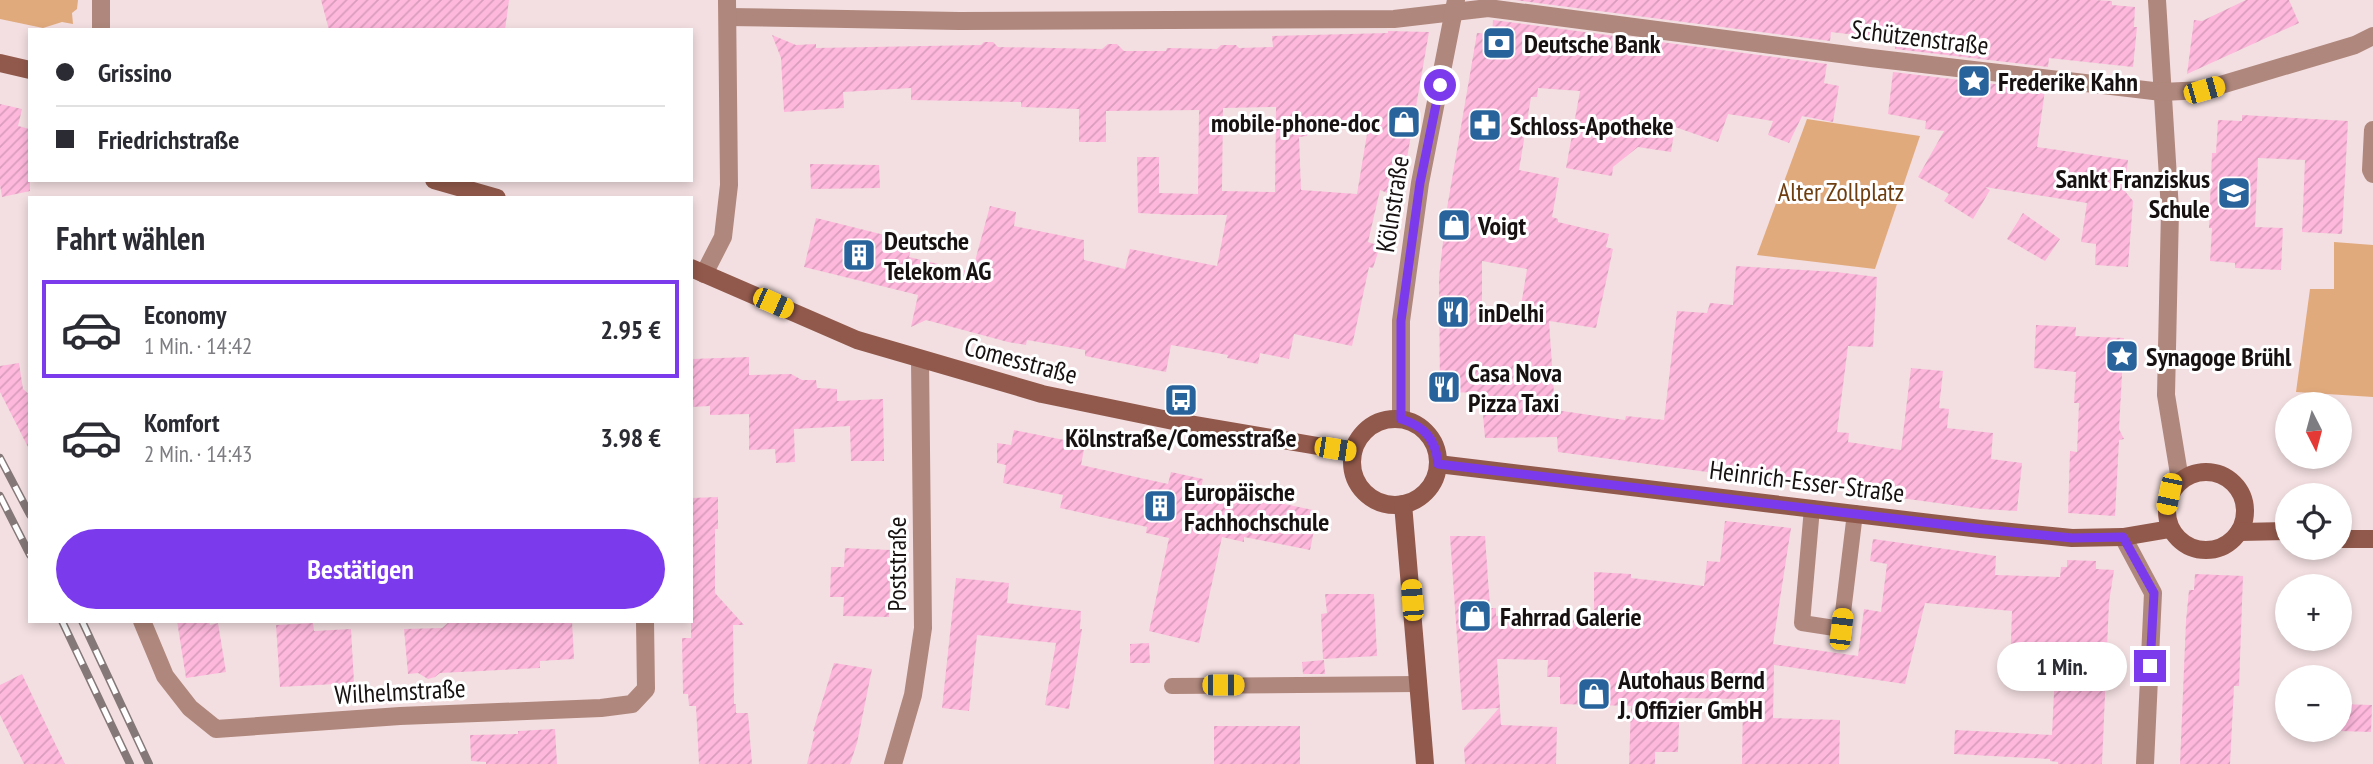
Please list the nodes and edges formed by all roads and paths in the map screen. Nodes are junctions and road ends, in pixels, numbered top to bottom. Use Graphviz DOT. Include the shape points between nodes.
graph roads {
  1 [pos="101,0"];
  2 [pos="2157,0"];
  3 [pos="1455,6"];
  4 [pos="727,9"];
  5 [pos="101,28"];
  6 [pos="2373,36"];
  7 [pos="0,63"];
  8 [pos="28,70"];
  9 [pos="2162,92"];
  10 [pos="2373,130"];
  11 [pos="2373,174"];
  12 [pos="441,182"];
  13 [pos="490,196"];
  14 [pos="698,271"];
  15 [pos="920,360"];
  16 [pos="1401,419"];
  17 [pos="1353,452"];
  18 [pos="1438,464"];
  19 [pos="2180,480"];
  20 [pos="1403,504"];
  21 [pos="1812,508"];
  22 [pos="1855,513"];
  23 [pos="2170,529"];
  24 [pos="2275,531"];
  25 [pos="2239,532"];
  26 [pos="2123,537"];
  27 [pos="2352,539"];
  28 [pos="2373,539"];
  29 [pos="143,623"];
  30 [pos="645,623"];
  31 [pos="1418,684"];
  32 [pos="1172,686"];
  33 [pos="894,764"];
  34 [pos="1425,764"];
  35 [pos="2145,764"];
  1 -- 5 [label="street"];
  2 -- 9 [label="street"];
  3 -- 4 [label="street, Schützenstraße" via="1381,19 959,21"];
  3 -- 9 [label="street, Schützenstraße"];
  3 -- 16 [label="street, Kölnstraße" via="1420,183 1401,321"];
  4 -- 14 [label="street" via="729,184 723,237"];
  6 -- 9 [label="street, Schützenstraße" via="2204,90"];
  7 -- 8 [label="main road"];
  9 -- 19 [label="street" via="2170,210 2166,395"];
  10 -- 11 [label="street"];
  12 -- 13 [label="main road"];
  14 -- 15 [label="main road, Comesstraße" via="857,340"];
  15 -- 17 [label="main road, Comesstraße" via="1042,394"];
  15 -- 33 [label="street, Poststraße" via="923,628 913,695"];
  16 -- 17 [label="main road" via="1376,423 1358,440"];
  16 -- 18 [label="main road" via="1423,429 1432,439"];
  17 -- 20 [label="main road" via="1352,466 1364,491 1375,500"];
  18 -- 20 [label="main road" via="1431,485"];
  18 -- 21 [label="main road, Heinrich-Esser-Straße"];
  19 -- 23 [label="main road" via="2169,494"];
  19 -- 25 [label="main road" via="2206,471 2231,480 2245,502"];
  20 -- 31 [label="main road"];
  21 -- 22 [label="main road, Heinrich-Esser-Straße"];
  21 -- 22 [label="lane" via="1802,623 1841,629"];
  22 -- 26 [label="main road, Heinrich-Esser-Straße" via="2072,538"];
  23 -- 25 [label="main road" via="2186,545 2207,550 2223,547"];
  23 -- 26 [label="main road, Heinrich-Esser-Straße"];
  24 -- 25 [label="main road"];
  26 -- 35 [label="street" via="2154,593"];
  27 -- 28 [label="main road"];
  29 -- 30 [label="street, Wilhelmstraße" via="165,676 190,708 216,729 632,704 646,689"];
  31 -- 32 [label="lane"];
  31 -- 34 [label="main road"];
}
